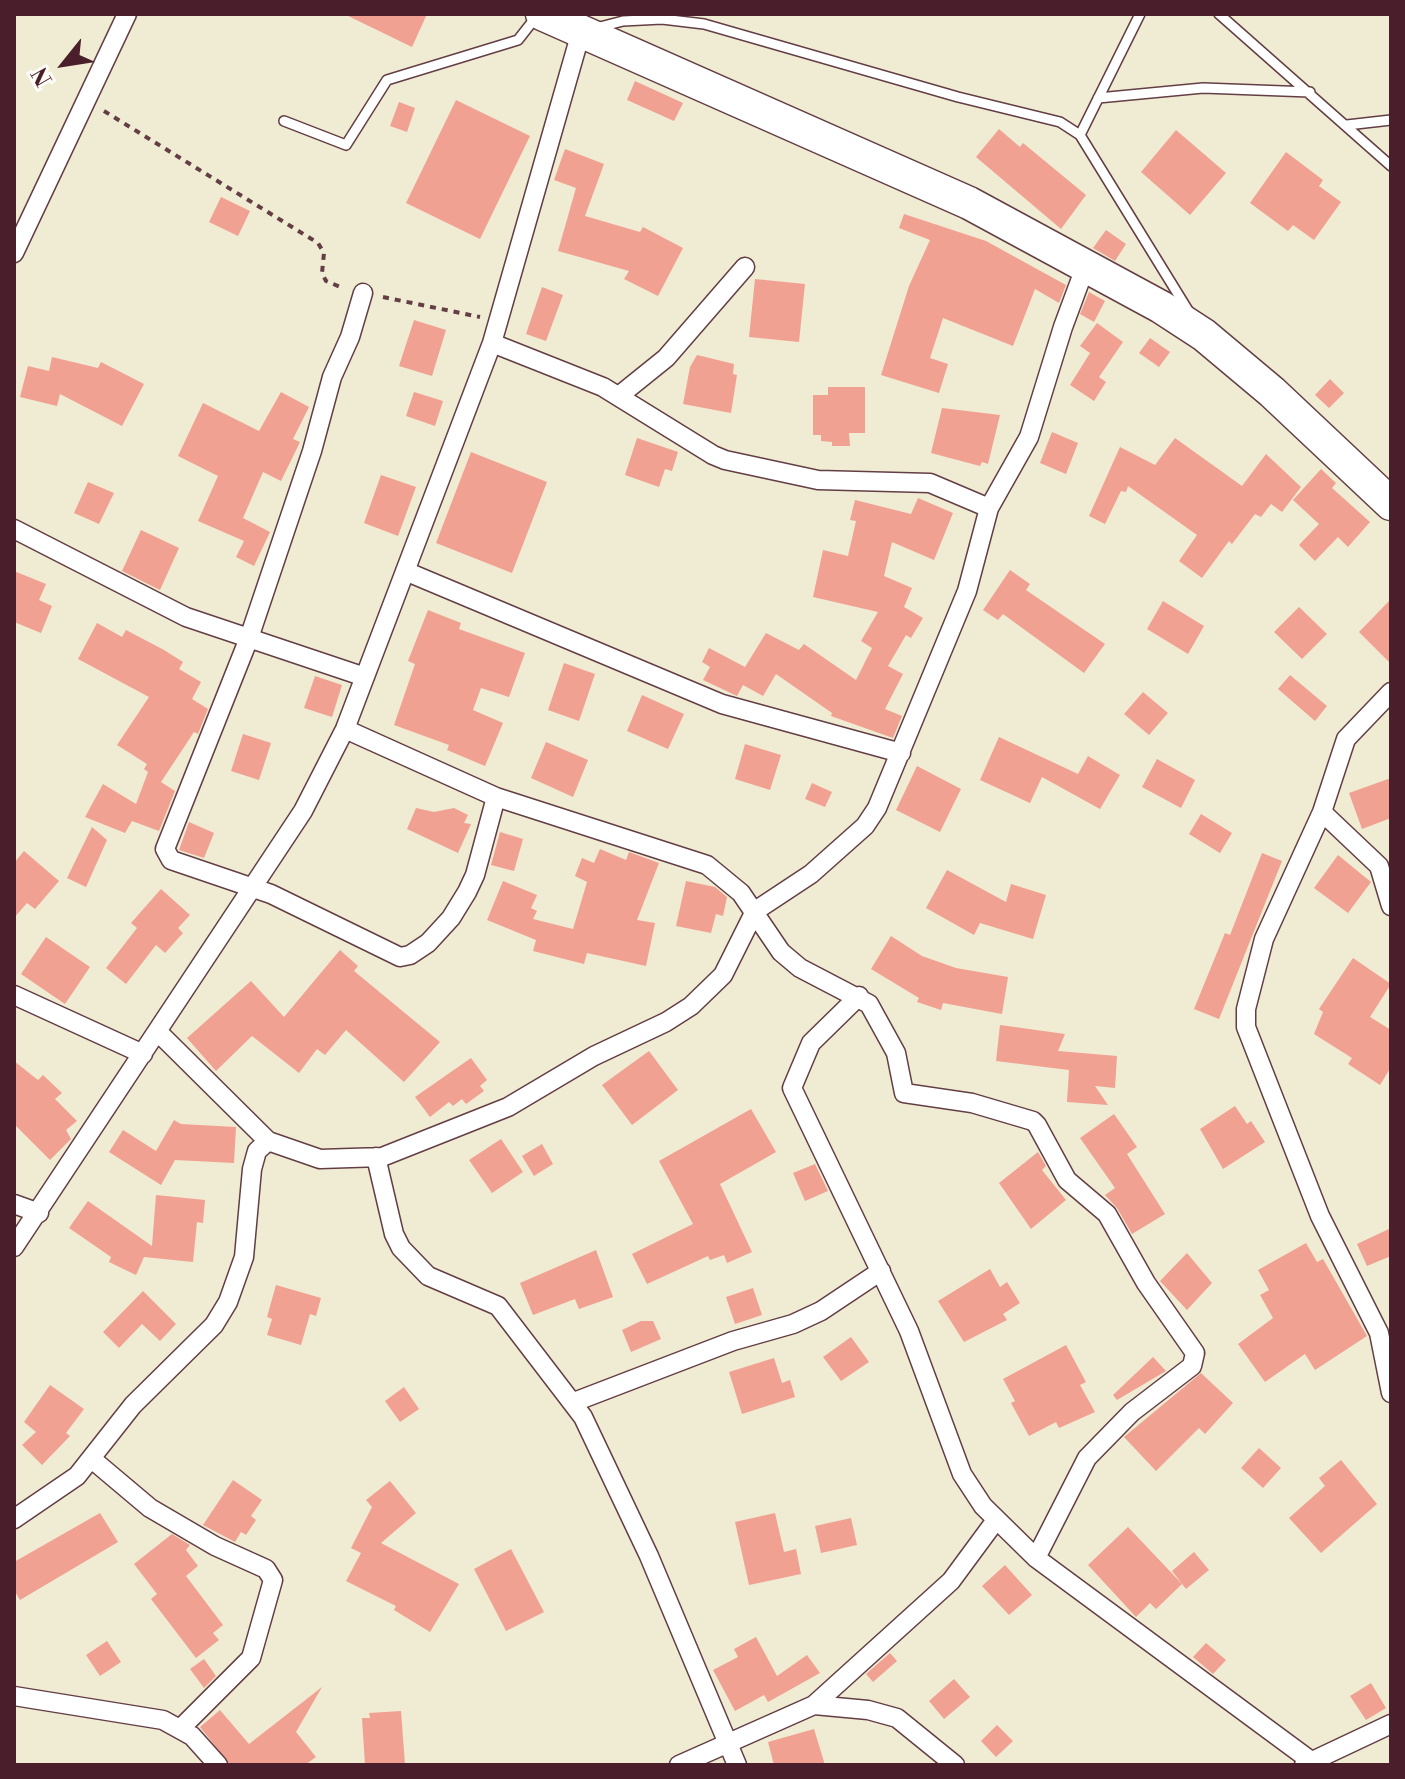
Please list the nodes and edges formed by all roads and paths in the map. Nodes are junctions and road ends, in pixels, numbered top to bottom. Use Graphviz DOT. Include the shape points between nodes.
graph roads {
  1 [pos="127,14"];
  2 [pos="540,14"];
  3 [pos="1140,14"];
  4 [pos="1219,14"];
  5 [pos="581,32"];
  6 [pos="1310,92"];
  7 [pos="1098,98"];
  8 [pos="85,99"];
  9 [pos="1391,120"];
  10 [pos="284,121"];
  11 [pos="1347,125"];
  12 [pos="1080,135"];
  13 [pos="1391,166"];
  14 [pos="14,253"];
  15 [pos="1086,265"];
  16 [pos="745,267"];
  17 [pos="363,293"];
  18 [pos="498,321"];
  19 [pos="1204,335"];
  20 [pos="492,343"];
  21 [pos="620,395"];
  22 [pos="1391,504"];
  23 [pos="989,508"];
  24 [pos="14,529"];
  25 [pos="405,571"];
  26 [pos="249,638"];
  27 [pos="365,677"];
  28 [pos="1391,692"];
  29 [pos="345,729"];
  30 [pos="901,753"];
  31 [pos="496,797"];
  32 [pos="1322,812"];
  33 [pos="250,887"];
  34 [pos="1391,906"];
  35 [pos="755,911"];
  36 [pos="14,995"];
  37 [pos="859,996"];
  38 [pos="158,1032"];
  39 [pos="143,1054"];
  40 [pos="268,1141"];
  41 [pos="376,1157"];
  42 [pos="14,1204"];
  43 [pos="39,1213"];
  44 [pos="14,1247"];
  45 [pos="881,1271"];
  46 [pos="1391,1393"];
  47 [pos="574,1402"];
  48 [pos="93,1460"];
  49 [pos="14,1519"];
  50 [pos="996,1520"];
  51 [pos="1036,1558"];
  52 [pos="14,1696"];
  53 [pos="814,1705"];
  54 [pos="1391,1724"];
  55 [pos="181,1728"];
  56 [pos="730,1743"];
  57 [pos="1308,1763"];
  58 [pos="218,1765"];
  59 [pos="679,1765"];
  60 [pos="737,1765"];
  61 [pos="955,1765"];
  1 -- 8 [label="street"];
  2 -- 5 [label="highway"];
  2 -- 10 [label="lane" via="518,40 387,80 346,145"];
  3 -- 7 [label="lane"];
  4 -- 6 [label="lane"];
  5 -- 12 [label="lane" via="636,20 704,24 1060,122"];
  5 -- 15 [label="highway" via="894,168"];
  5 -- 18 [label="street"];
  6 -- 7 [label="lane" via="1217,88"];
  6 -- 11 [label="lane"];
  7 -- 12 [label="lane"];
  8 -- 14 [label="street"];
  8 -- 17 [label="path" via="318,243 326,281"];
  9 -- 11 [label="lane"];
  11 -- 13 [label="lane"];
  12 -- 19 [label="lane"];
  15 -- 19 [label="highway"];
  15 -- 23 [label="street" via="1029,437"];
  16 -- 21 [label="street" via="666,358"];
  17 -- 18 [label="path"];
  17 -- 26 [label="street"];
  18 -- 20 [label="street"];
  19 -- 22 [label="highway"];
  20 -- 21 [label="street"];
  20 -- 25 [label="street"];
  21 -- 23 [label="street" via="725,460 818,480 930,483"];
  23 -- 30 [label="street" via="967,591"];
  24 -- 26 [label="street" via="186,617"];
  25 -- 27 [label="street"];
  25 -- 30 [label="street" via="722,704"];
  26 -- 27 [label="street"];
  26 -- 33 [label="street" via="165,849 171,860"];
  27 -- 29 [label="street"];
  28 -- 32 [label="street" via="1346,739"];
  29 -- 31 [label="street"];
  29 -- 33 [label="street" via="303,811"];
  30 -- 35 [label="street" via="865,826 811,874"];
  31 -- 33 [label="street" via="467,892 451,918 410,955 392,954"];
  31 -- 35 [label="street" via="707,865"];
  32 -- 34 [label="street" via="1379,866"];
  32 -- 46 [label="street" via="1264,939 1246,1027 1320,1216 1379,1333"];
  33 -- 38 [label="street"];
  35 -- 37 [label="street" via="781,952 800,968"];
  35 -- 41 [label="street" via="723,975 691,1006 508,1107"];
  36 -- 39 [label="street"];
  37 -- 45 [label="street" via="811,1043 792,1088"];
  37 -- 51 [label="street" via="891,1040 904,1093 972,1103 1033,1121 1067,1180 1107,1214 1195,1353 1192,1366 1132,1412 1087,1458"];
  38 -- 39 [label="street"];
  38 -- 40 [label="street"];
  39 -- 43 [label="street"];
  40 -- 41 [label="street" via="320,1159"];
  40 -- 48 [label="street" via="257,1151 252,1169 244,1257 228,1302 194,1347 133,1405"];
  41 -- 47 [label="street" via="401,1248 428,1276 498,1306"];
  42 -- 43 [label="street"];
  43 -- 44 [label="street"];
  45 -- 47 [label="street" via="793,1324 733,1341"];
  45 -- 50 [label="street" via="916,1347 962,1474"];
  47 -- 56 [label="street" via="649,1556"];
  48 -- 49 [label="street"];
  48 -- 55 [label="street" via="150,1508 266,1569 273,1580 251,1658"];
  50 -- 51 [label="street"];
  50 -- 53 [label="street" via="951,1581"];
  51 -- 57 [label="street"];
  52 -- 55 [label="street" via="163,1720"];
  53 -- 56 [label="street"];
  53 -- 61 [label="street" via="897,1718"];
  54 -- 57 [label="street"];
  55 -- 58 [label="street"];
  56 -- 59 [label="street"];
  56 -- 60 [label="street"];
}
